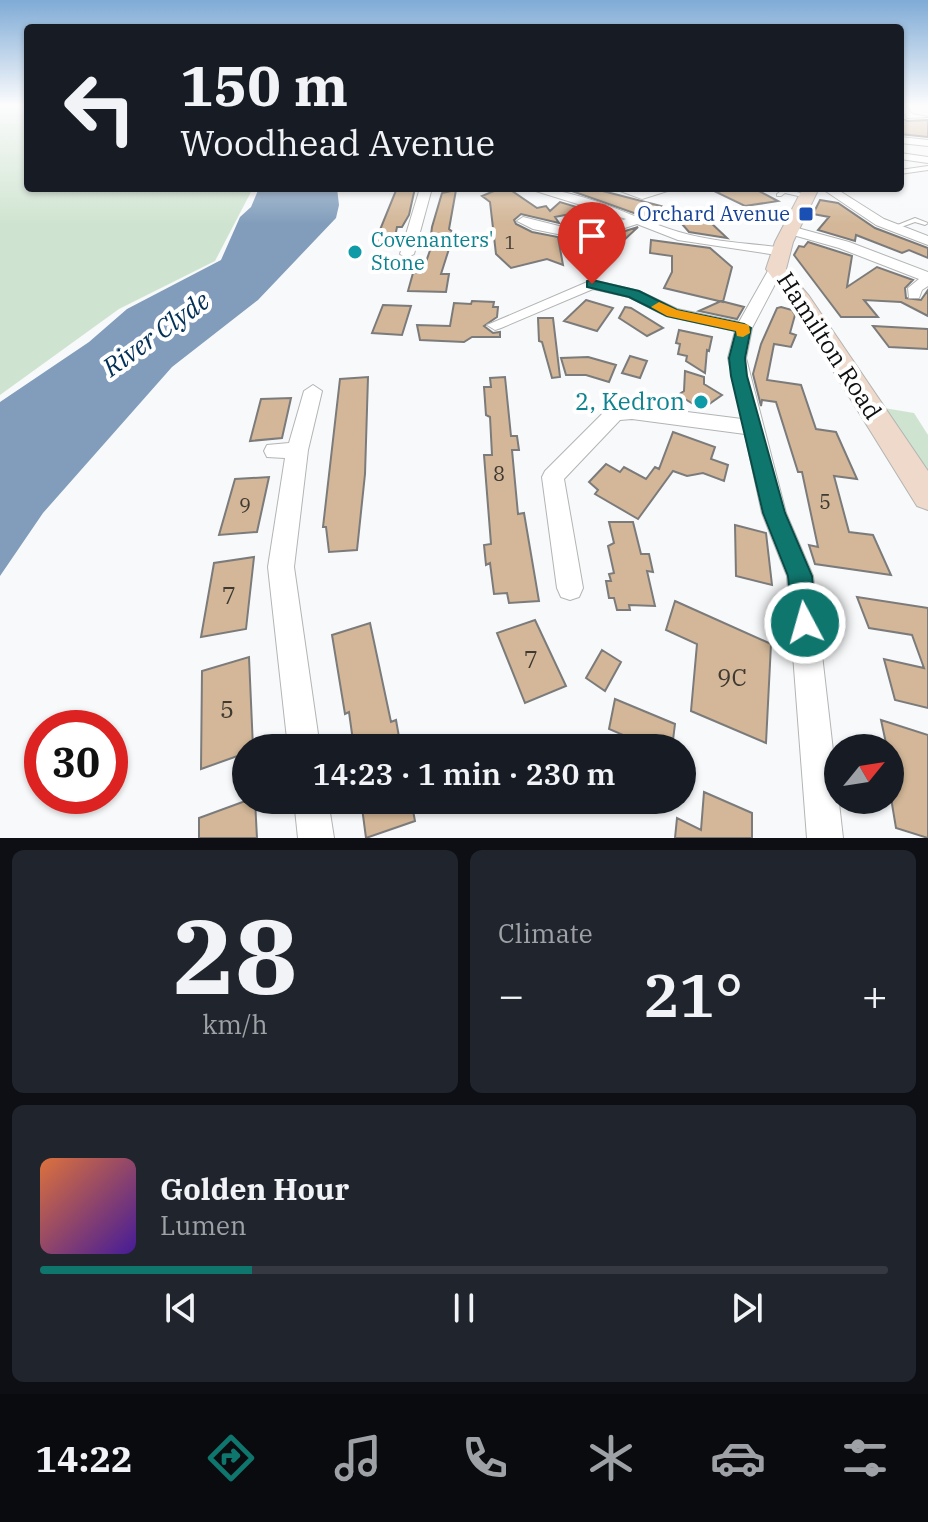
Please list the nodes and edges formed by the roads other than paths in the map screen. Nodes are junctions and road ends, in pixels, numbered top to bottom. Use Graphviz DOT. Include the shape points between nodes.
graph roads {
  1 [pos="904,157"];
  2 [pos="926,163"];
  3 [pos="904,171"];
  4 [pos="425,192"];
  5 [pos="548,192"];
  6 [pos="630,192"];
  7 [pos="656,192"];
  8 [pos="783,192"];
  9 [pos="814,192"];
  10 [pos="817,192"];
  11 [pos="779,195"];
  12 [pos="637,220"];
  13 [pos="674,220"];
  14 [pos="925,223"];
  15 [pos="528,226"];
  16 [pos="657,227"];
  17 [pos="893,228"];
  18 [pos="590,237"];
  19 [pos="928,241"];
  20 [pos="783,250"];
  21 [pos="581,251"];
  22 [pos="407,254"];
  23 [pos="928,278"];
  24 [pos="914,295"];
  25 [pos="495,325"];
  26 [pos="744,328"];
  27 [pos="313,391"];
  28 [pos="752,428"];
  29 [pos="928,497"];
  30 [pos="570,588"];
  31 [pos="302,734"];
  32 [pos="313,814"];
  33 [pos="316,838"];
  34 [pos="825,838"];
  1 -- 2 [label="street"];
  2 -- 3 [label="lane"];
  4 -- 22 [label="street"];
  5 -- 12 [label="street"];
  6 -- 7 [label="street"];
  8 -- 11 [label="lane"];
  9 -- 20 [label="main road"];
  10 -- 17 [label="street"];
  12 -- 16 [label="street"];
  12 -- 18 [label="street"];
  13 -- 16 [label="street"];
  14 -- 17 [label="lane" via="915,220"];
  15 -- 18 [label="street"];
  16 -- 20 [label="street" via="693,240"];
  17 -- 19 [label="street"];
  18 -- 21 [label="street" via="578,243"];
  20 -- 23 [label="street" via="844,245"];
  20 -- 26 [label="street"];
  20 -- 29 [label="main road, Hamilton Road" via="801,301"];
  23 -- 24 [label="street"];
  25 -- 26 [label="street" via="592,284 634,294 672,313"];
  26 -- 28 [label="street" via="737,358"];
  27 -- 31 [label="street" via="286,450 281,567"];
  28 -- 30 [label="street" via="614,414 553,477"];
  28 -- 34 [label="street" via="774,513 800,576"];
  32 -- 33 [label="street"];
}
